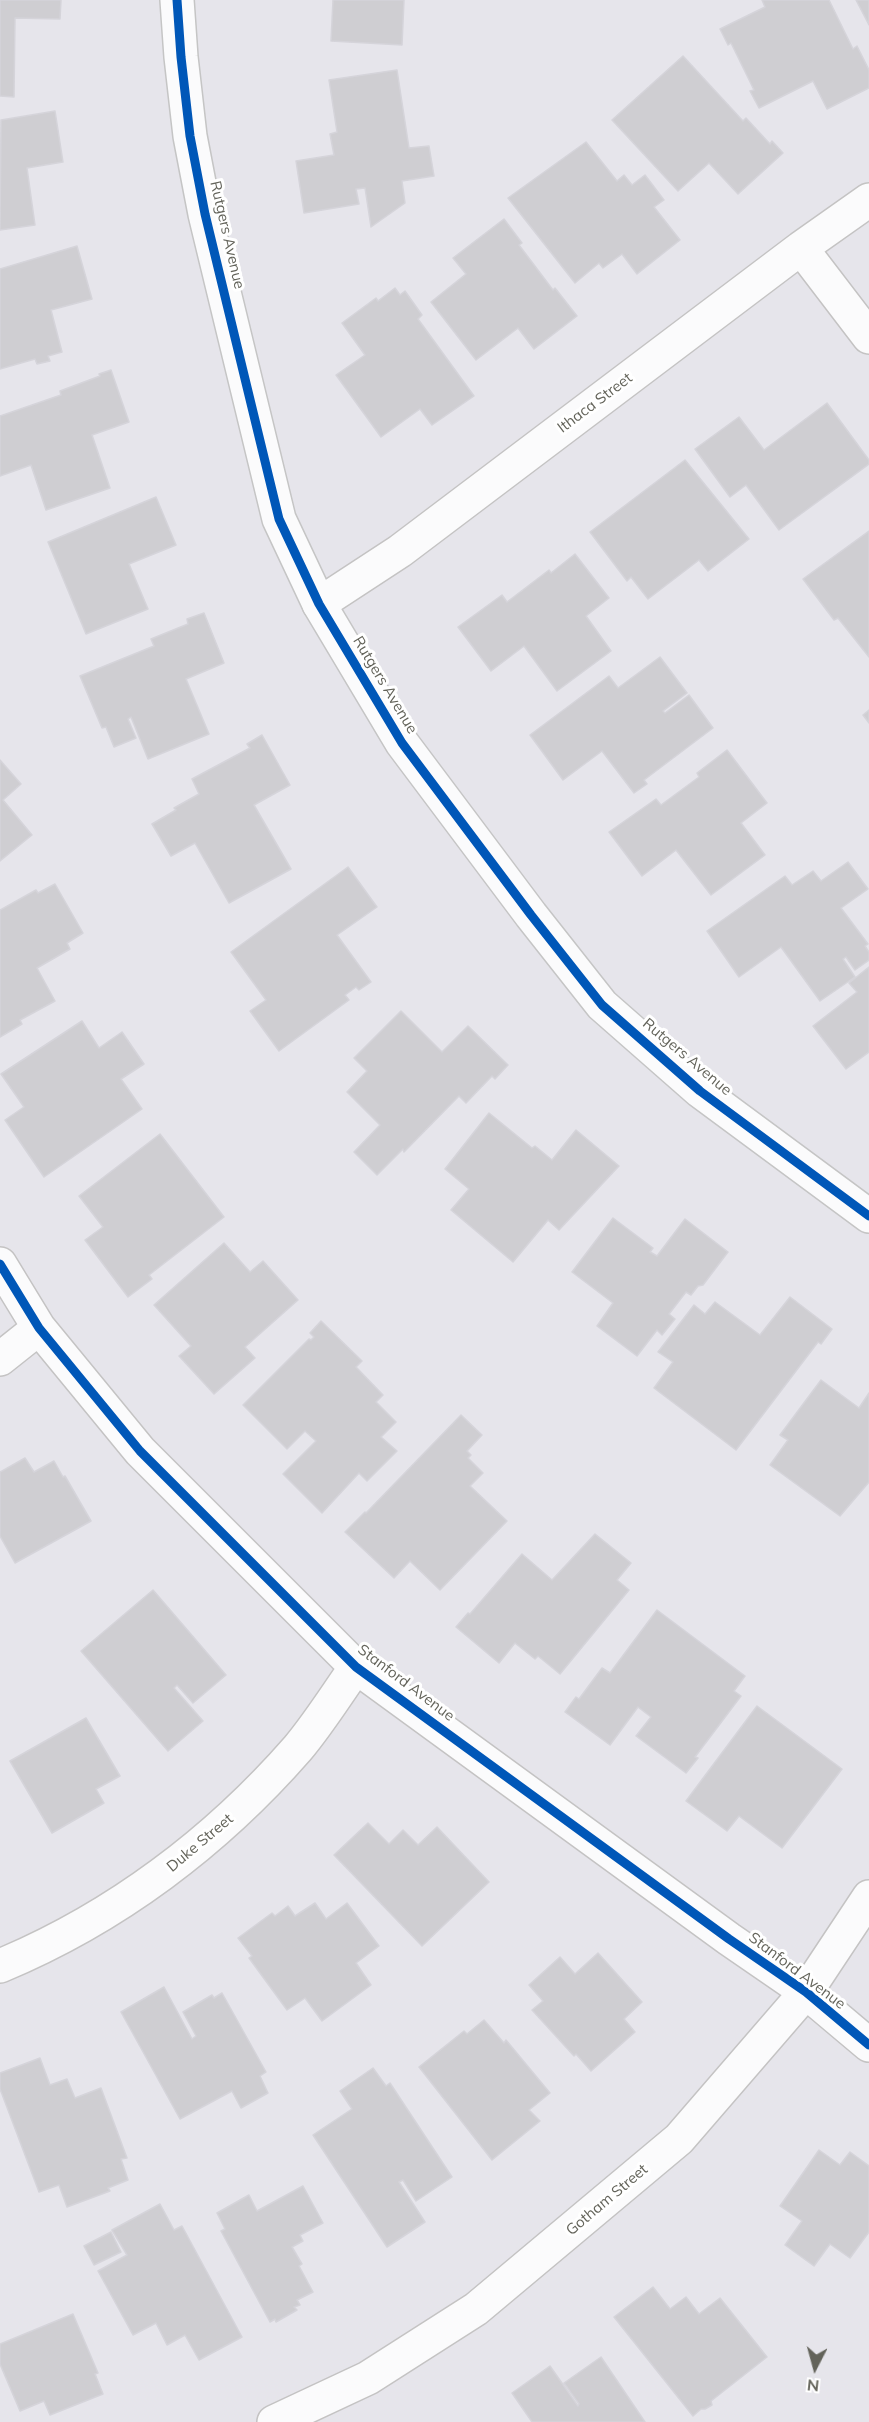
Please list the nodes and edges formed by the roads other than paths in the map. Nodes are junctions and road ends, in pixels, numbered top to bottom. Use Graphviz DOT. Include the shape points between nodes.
graph roads {
  1 [pos="177,0"];
  2 [pos="869,200"];
  3 [pos="801,248"];
  4 [pos="869,337"];
  5 [pos="319,604"];
  6 [pos="869,1216"];
  7 [pos="0,1264"];
  8 [pos="39,1328"];
  9 [pos="0,1359"];
  10 [pos="356,1667"];
  11 [pos="869,1896"];
  12 [pos="0,1966"];
  13 [pos="806,1992"];
  14 [pos="869,2046"];
  15 [pos="274,2422"];
  1 -- 5 [label="street, Rutgers Avenue" via="190,136 205,214 279,519"];
  2 -- 3 [label="street, Ithaca Street"];
  3 -- 4 [label="street"];
  3 -- 5 [label="street, Ithaca Street" via="400,551"];
  5 -- 6 [label="street, Rutgers Avenue" via="402,743 602,1005 700,1091"];
  7 -- 8 [label="street, Stanford Avenue"];
  8 -- 9 [label="street"];
  8 -- 10 [label="street, Stanford Avenue" via="140,1451"];
  10 -- 12 [label="street, Duke Street" via="300,1746 258,1793 212,1835 111,1909"];
  10 -- 13 [label="street, Stanford Avenue"];
  11 -- 13 [label="street, Gotham Street"];
  13 -- 14 [label="street, Stanford Avenue"];
  13 -- 15 [label="street, Gotham Street" via="679,2139 476,2309 368,2378"];
}
